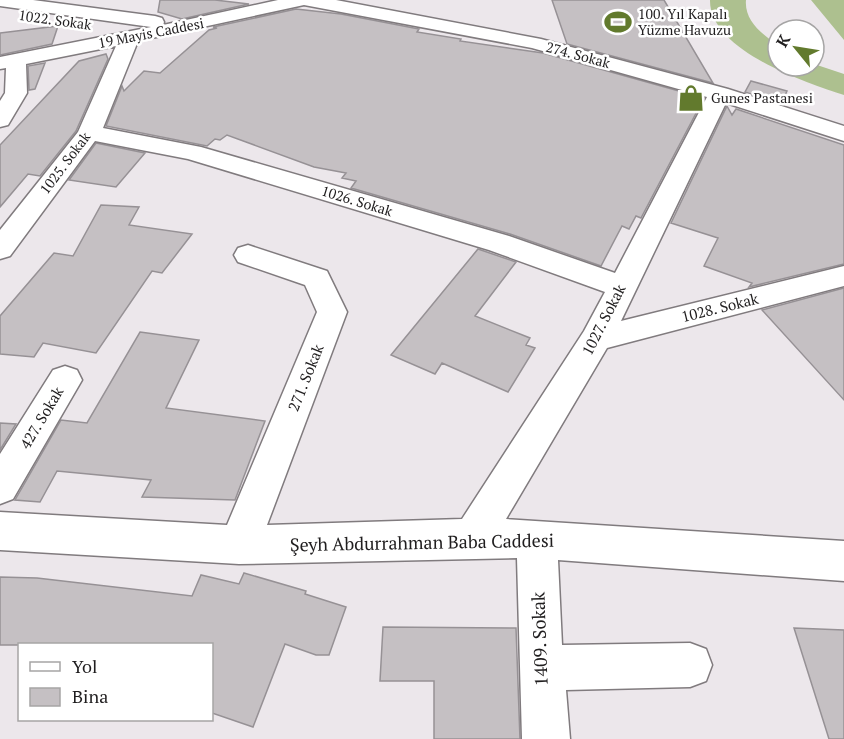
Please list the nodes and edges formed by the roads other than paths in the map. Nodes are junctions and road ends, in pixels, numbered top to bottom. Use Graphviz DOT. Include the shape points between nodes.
graph roads {
  1 [pos="301,0"];
  2 [pos="307,0"];
  3 [pos="0,1"];
  4 [pos="0,12"];
  5 [pos="184,26"];
  6 [pos="138,34"];
  7 [pos="8,62"];
  8 [pos="720,94"];
  9 [pos="0,120"];
  10 [pos="89,133"];
  11 [pos="844,134"];
  12 [pos="2,244"];
  13 [pos="248,255"];
  14 [pos="844,276"];
  15 [pos="621,286"];
  16 [pos="596,339"];
  17 [pos="65,380"];
  18 [pos="0,487"];
  19 [pos="0,531"];
  20 [pos="473,538"];
  21 [pos="537,539"];
  22 [pos="238,545"];
  23 [pos="844,561"];
  24 [pos="690,665"];
  25 [pos="541,668"];
  26 [pos="546,739"];
  1 -- 5 [label="street, 19 Mayis Caddesi"];
  2 -- 8 [label="street, 274. Sokak" via="437,16"];
  3 -- 5 [label="street, 1022. Sokak"];
  4 -- 6 [label="street, 1022. Sokak"];
  5 -- 6 [label="street, 19 Mayis Caddesi"];
  6 -- 7 [label="street, 19 Mayis Caddesi"];
  6 -- 10 [label="street, 1025. Sokak"];
  7 -- 9 [label="street" via="16,93"];
  8 -- 11 [label="street, 274. Sokak"];
  8 -- 15 [label="street, 1027. Sokak"];
  10 -- 12 [label="street, 1025. Sokak"];
  10 -- 15 [label="street, 1026. Sokak" via="192,152 499,243"];
  13 -- 22 [label="street, 271. Sokak" via="317,278 332,312"];
  14 -- 16 [label="street, 1028. Sokak"];
  15 -- 16 [label="street, 1027. Sokak"];
  16 -- 20 [label="street, 1027. Sokak"];
  17 -- 18 [label="street, 427. Sokak"];
  19 -- 22 [label="street, Şeyh Abdurrahman Baba Caddesi"];
  20 -- 21 [label="street, Şeyh Abdurrahman Baba Caddesi"];
  20 -- 22 [label="street, Şeyh Abdurrahman Baba Caddesi"];
  21 -- 23 [label="street, Şeyh Abdurrahman Baba Caddesi"];
  21 -- 25 [label="street, 1409. Sokak"];
  24 -- 25 [label="street"];
  25 -- 26 [label="street, 1409. Sokak"];
}
